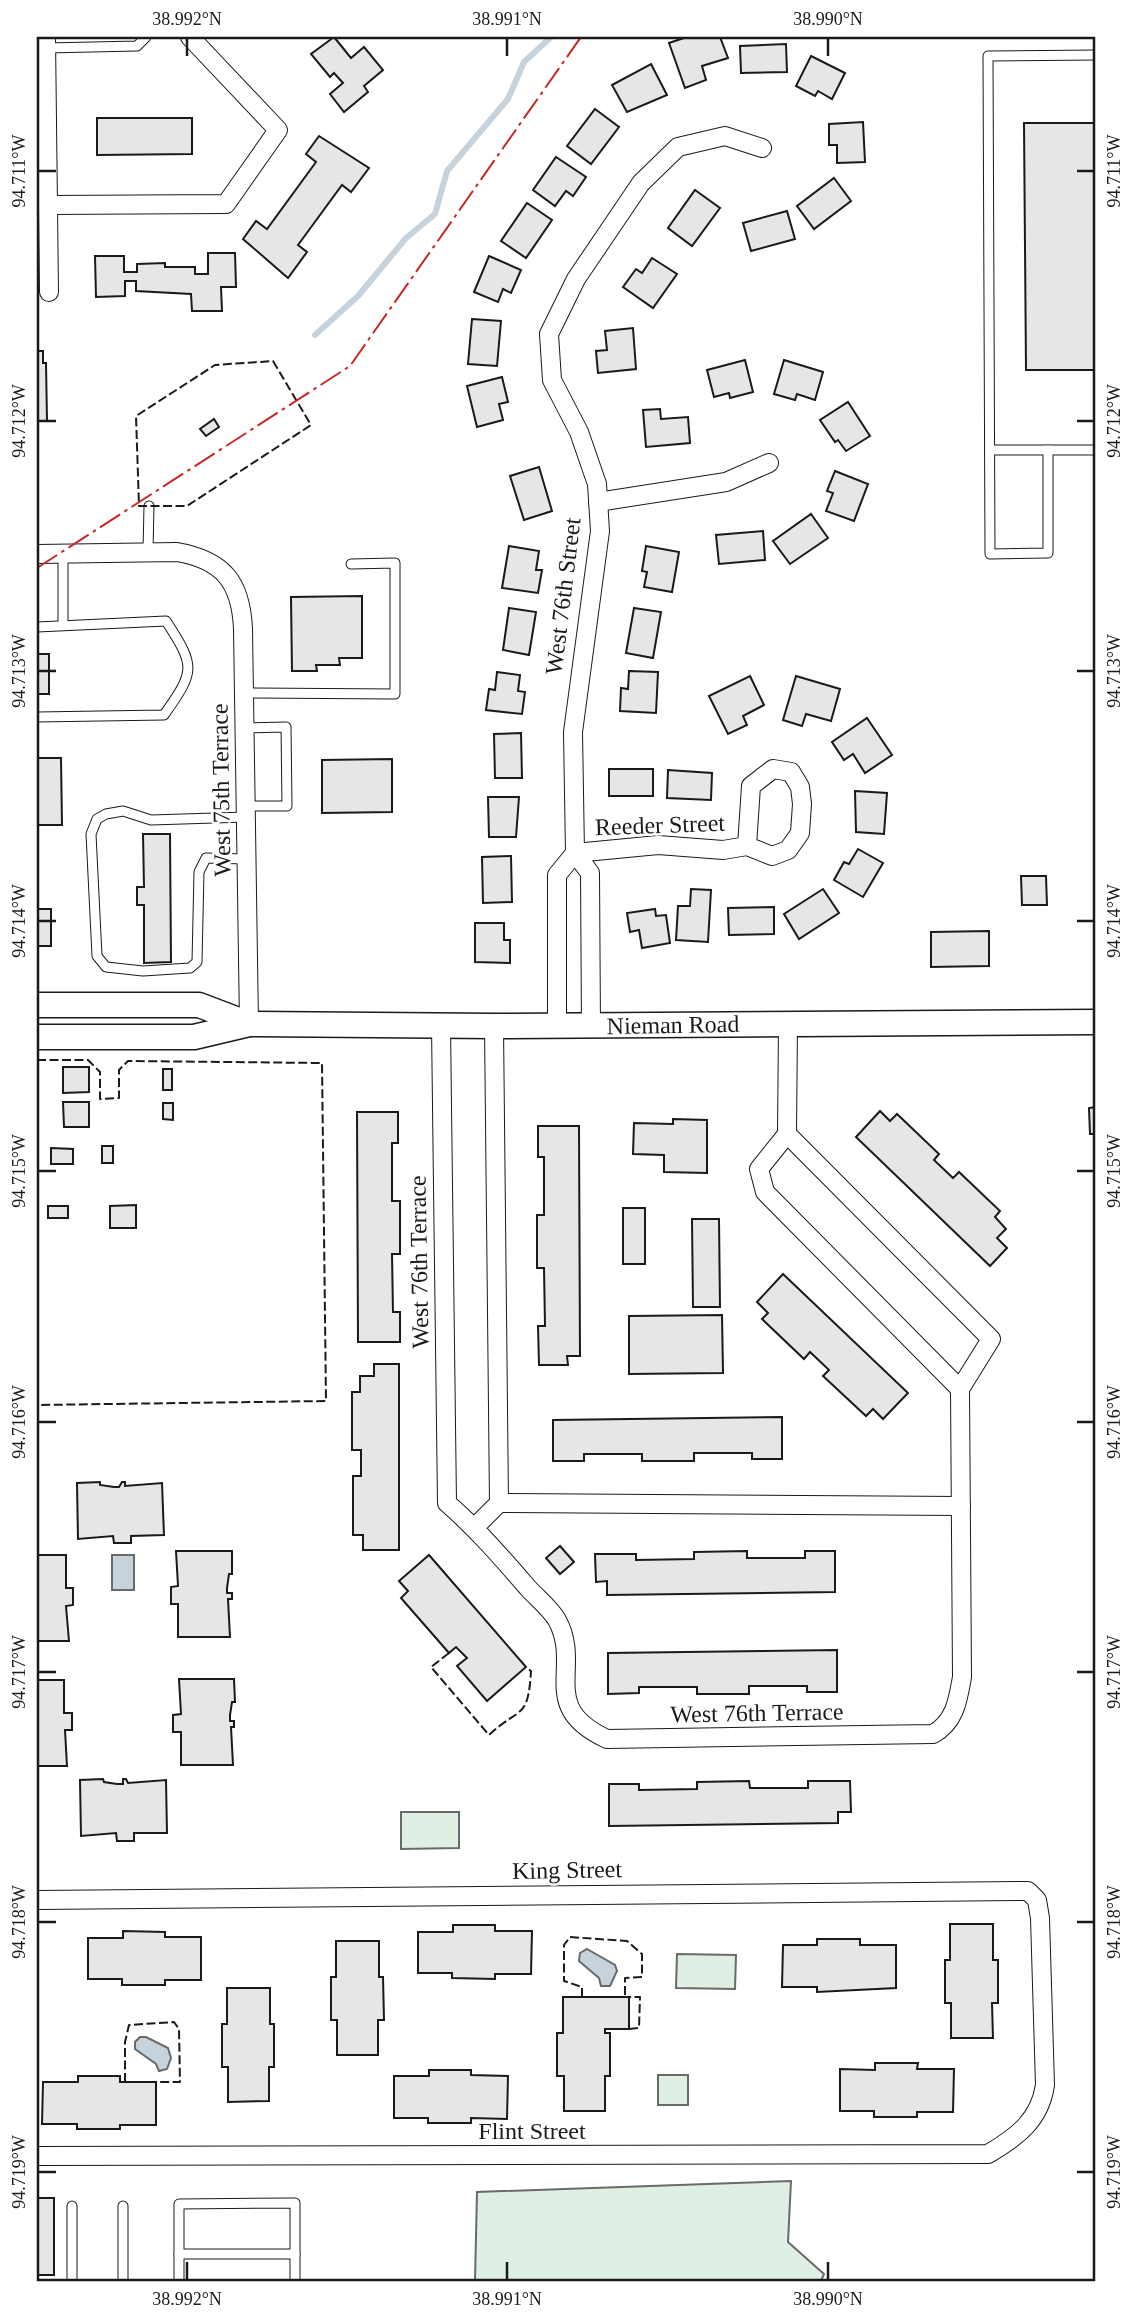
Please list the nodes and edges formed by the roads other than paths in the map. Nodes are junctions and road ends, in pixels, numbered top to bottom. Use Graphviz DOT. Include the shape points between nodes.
graph roads {
  1 [pos="146,37"];
  2 [pos="190,37"];
  3 [pos="46,42"];
  4 [pos="1096,55"];
  5 [pos="762,148"];
  6 [pos="48,205"];
  7 [pos="49,292"];
  8 [pos="990,450"];
  9 [pos="1048,450"];
  10 [pos="1096,450"];
  11 [pos="769,463"];
  12 [pos="598,502"];
  13 [pos="149,506"];
  14 [pos="148,551"];
  15 [pos="37,554"];
  16 [pos="63,554"];
  17 [pos="351,564"];
  18 [pos="63,625"];
  19 [pos="37,626"];
  20 [pos="244,693"];
  21 [pos="37,717"];
  22 [pos="244,728"];
  23 [pos="246,811"];
  24 [pos="747,846"];
  25 [pos="575,853"];
  26 [pos="246,859"];
  27 [pos="37,1004"];
  28 [pos="1096,1022"];
  29 [pos="249,1024"];
  30 [pos="788,1024"];
  31 [pos="441,1026"];
  32 [pos="494,1026"];
  33 [pos="557,1026"];
  34 [pos="591,1026"];
  35 [pos="37,1037"];
  36 [pos="787,1134"];
  37 [pos="960,1389"];
  38 [pos="499,1503"];
  39 [pos="961,1506"];
  40 [pos="475,1528"];
  41 [pos="37,1900"];
  42 [pos="1041,1955"];
  43 [pos="37,2156"];
  44 [pos="72,2206"];
  45 [pos="123,2206"];
  46 [pos="179,2254"];
  47 [pos="295,2254"];
  48 [pos="72,2281"];
  49 [pos="123,2281"];
  50 [pos="179,2281"];
  51 [pos="295,2281"];
  1 -- 3 [label="lane" via="137,46"];
  2 -- 6 [label="street" via="278,130 226,204"];
  3 -- 6 [label="street"];
  4 -- 8 [label="lane" via="988,56"];
  5 -- 12 [label="street, West 76th Street" via="725,136 678,146 641,183 576,279 549,334 552,380 579,432 597,484"];
  6 -- 7 [label="street"];
  8 -- 9 [label="lane"];
  8 -- 9 [label="lane" via="990,554 1048,553"];
  9 -- 10 [label="lane"];
  11 -- 12 [label="street" via="726,482"];
  12 -- 25 [label="street, West 76th Street" via="600,531 573,732"];
  13 -- 14 [label="lane"];
  14 -- 16 [label="street"];
  14 -- 20 [label="street, West 75th Terrace" via="199,556 215,564 234,584 242,605"];
  15 -- 16 [label="street"];
  16 -- 18 [label="lane"];
  17 -- 20 [label="lane" via="395,563 395,694"];
  18 -- 19 [label="lane"];
  18 -- 21 [label="lane" via="166,621 187,653 187,682 164,715"];
  20 -- 22 [label="street, West 75th Terrace"];
  22 -- 23 [label="street, West 75th Terrace"];
  22 -- 23 [label="lane" via="286,727 287,806"];
  23 -- 26 [label="street, West 75th Terrace"];
  23 -- 26 [label="lane" via="151,820 123,811 97,819 91,834 97,956 106,967 143,971 190,968 197,961 200,872 206,858"];
  24 -- 24 [label="street, Reeder Street" via="772,856 788,850 800,833 800,787 791,772 773,769 751,786"];
  24 -- 25 [label="street, Reeder Street" via="723,850 658,845"];
  25 -- 33 [label="street" via="557,875"];
  25 -- 34 [label="street, West 76th Street" via="590,873"];
  26 -- 29 [label="street, West 75th Terrace"];
  27 -- 29 [label="street, Nieman Road" via="199,1004"];
  28 -- 30 [label="street, Nieman Road"];
  29 -- 31 [label="street, Nieman Road"];
  29 -- 35 [label="street, Nieman Road" via="194,1037"];
  30 -- 34 [label="street, Nieman Road"];
  30 -- 36 [label="street"];
  31 -- 32 [label="street, Nieman Road"];
  31 -- 40 [label="street, West 76th Terrace" via="447,1503"];
  32 -- 33 [label="street, Nieman Road"];
  32 -- 38 [label="street"];
  33 -- 34 [label="street, Nieman Road"];
  36 -- 37 [label="street" via="759,1169 765,1192"];
  36 -- 37 [label="street" via="991,1339"];
  37 -- 39 [label="street, West 76th Terrace"];
  38 -- 39 [label="street"];
  38 -- 40 [label="street"];
  39 -- 40 [label="street, West 76th Terrace" via="962,1677 958,1700 943,1728 921,1736 607,1739 594,1733 569,1708 556,1619"];
  41 -- 42 [label="street, King Street" via="1016,1889 1028,1891 1037,1900"];
  42 -- 43 [label="street, Flint Street" via="1042,2104 1035,2119 988,2154"];
  44 -- 48 [label="lane"];
  45 -- 49 [label="lane"];
  46 -- 47 [label="lane"];
  46 -- 47 [label="lane" via="179,2204 295,2203"];
  46 -- 50 [label="lane"];
  47 -- 51 [label="lane"];
}
